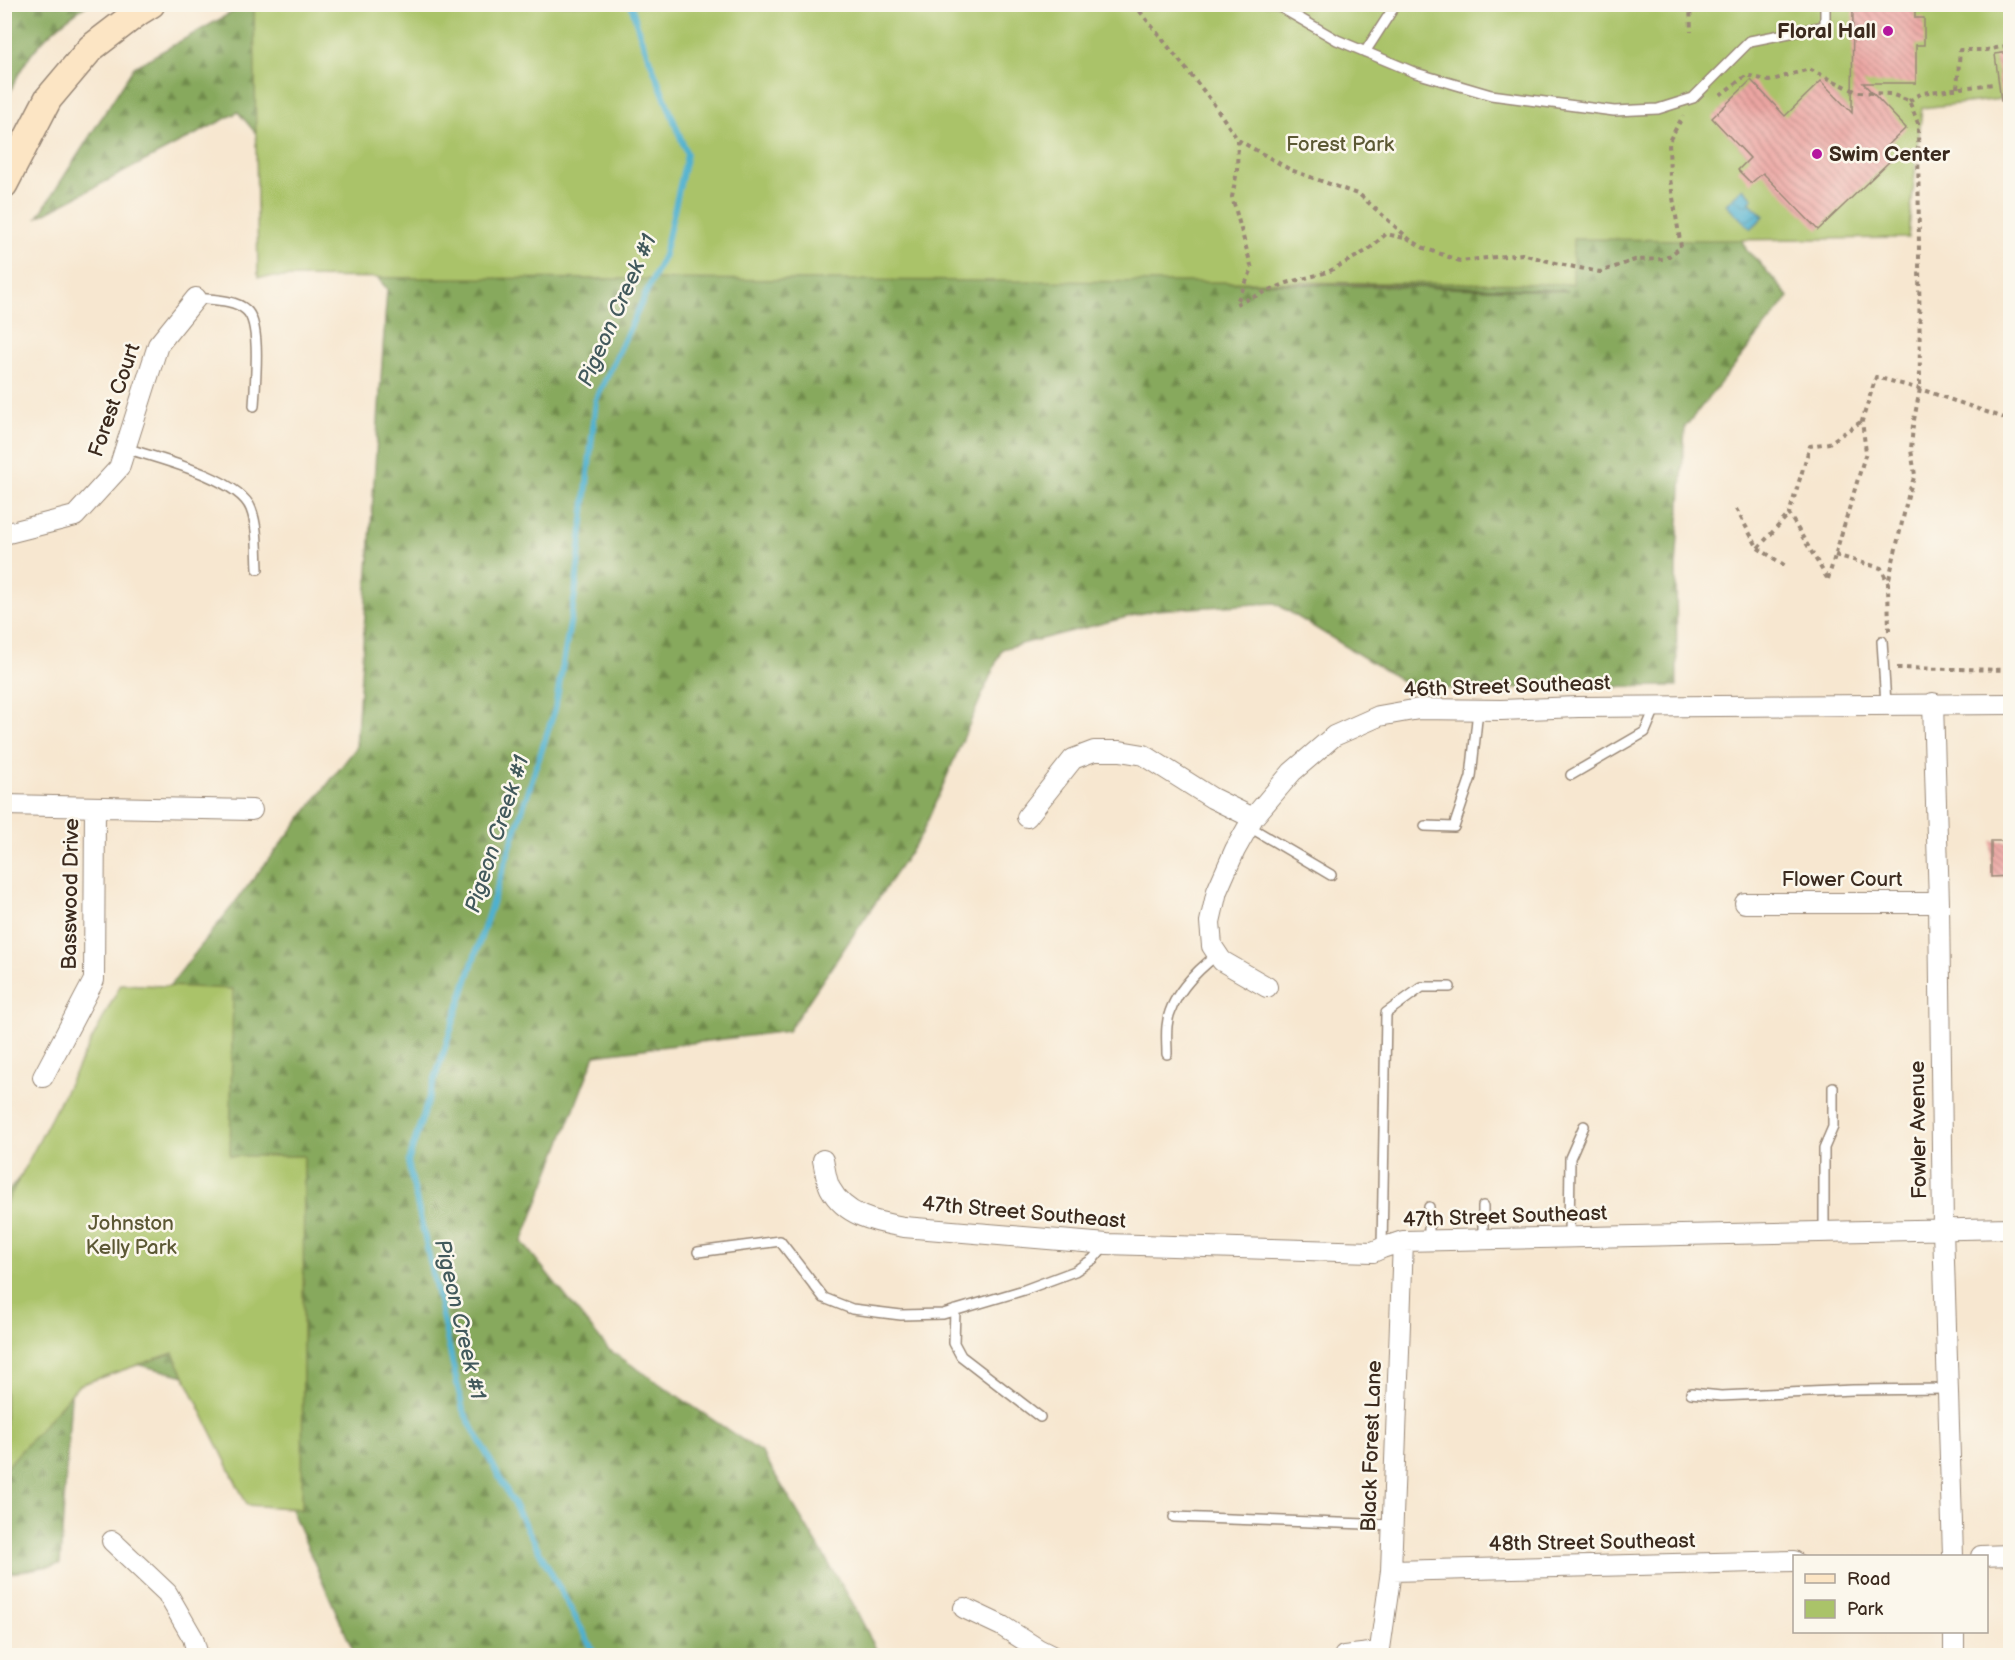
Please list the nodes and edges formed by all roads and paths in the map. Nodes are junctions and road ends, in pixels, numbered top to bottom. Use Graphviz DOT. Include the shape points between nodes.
graph roads {
  1 [pos="151,4"];
  2 [pos="1134,4"];
  3 [pos="1275,4"];
  4 [pos="1396,4"];
  5 [pos="1690,4"];
  6 [pos="1825,4"];
  7 [pos="1691,32"];
  8 [pos="2010,45"];
  9 [pos="1365,52"];
  10 [pos="1993,84"];
  11 [pos="1957,88"];
  12 [pos="1720,95"];
  13 [pos="1693,98"];
  14 [pos="1909,101"];
  15 [pos="1238,140"];
  16 [pos="4,184"];
  17 [pos="1409,238"];
  18 [pos="196,298"];
  19 [pos="1920,389"];
  20 [pos="254,406"];
  21 [pos="2010,420"];
  22 [pos="1862,421"];
  23 [pos="125,448"];
  24 [pos="1736,509"];
  25 [pos="1789,514"];
  26 [pos="4,534"];
  27 [pos="1758,548"];
  28 [pos="1835,555"];
  29 [pos="1787,567"];
  30 [pos="258,569"];
  31 [pos="1888,583"];
  32 [pos="1886,638"];
  33 [pos="1890,668"];
  34 [pos="2010,670"];
  35 [pos="1933,703"];
  36 [pos="1886,704"];
  37 [pos="2010,704"];
  38 [pos="1656,706"];
  39 [pos="1478,710"];
  40 [pos="1571,775"];
  41 [pos="4,806"];
  42 [pos="95,807"];
  43 [pos="252,810"];
  44 [pos="1026,817"];
  45 [pos="1251,822"];
  46 [pos="1425,826"];
  47 [pos="1331,875"];
  48 [pos="1745,903"];
  49 [pos="1939,903"];
  50 [pos="1217,955"];
  51 [pos="1267,987"];
  52 [pos="1450,987"];
  53 [pos="1167,1054"];
  54 [pos="43,1077"];
  55 [pos="1833,1087"];
  56 [pos="1584,1126"];
  57 [pos="823,1160"];
  58 [pos="1483,1206"];
  59 [pos="1429,1207"];
  60 [pos="2010,1228"];
  61 [pos="1943,1229"];
  62 [pos="1824,1232"];
  63 [pos="1569,1237"];
  64 [pos="1483,1239"];
  65 [pos="1429,1240"];
  66 [pos="1403,1241"];
  67 [pos="1107,1244"];
  68 [pos="1382,1248"];
  69 [pos="698,1252"];
  70 [pos="956,1310"];
  71 [pos="1948,1389"];
  72 [pos="1691,1393"];
  73 [pos="1040,1417"];
  74 [pos="1174,1517"];
  75 [pos="1393,1525"];
  76 [pos="112,1541"];
  77 [pos="1953,1555"];
  78 [pos="2010,1555"];
  79 [pos="1988,1557"];
  80 [pos="1793,1561"];
  81 [pos="1391,1571"];
  82 [pos="964,1608"];
  83 [pos="1954,1633"];
  84 [pos="1379,1654"];
  85 [pos="198,1656"];
  86 [pos="1052,1656"];
  87 [pos="1344,1656"];
  88 [pos="1954,1656"];
  1 -- 16 [label="main road" via="91,48 48,99"];
  2 -- 15 [label="path"];
  3 -- 9 [label="lane"];
  4 -- 9 [label="lane"];
  5 -- 7 [label="path"];
  6 -- 13 [label="lane" via="1825,26 1750,41"];
  8 -- 11 [label="path" via="1960,50"];
  9 -- 13 [label="lane" via="1416,73 1491,95 1550,104 1614,111 1658,109"];
  10 -- 11 [label="path"];
  11 -- 14 [label="path" via="1922,93"];
  12 -- 14 [label="path" via="1747,75 1768,81 1809,69 1857,92 1891,94"];
  13 -- 17 [label="path" via="1668,141 1681,247 1665,259 1635,260 1600,272 1522,254 1460,261"];
  14 -- 19 [label="path" via="1918,123"];
  15 -- 17 [label="path" via="1291,170 1360,195"];
  15 -- 17 [label="path" via="1232,197 1252,269 1236,304 1287,283 1328,272 1368,250 1386,234"];
  18 -- 20 [label="lane" via="232,303 246,309 252,317"];
  18 -- 23 [label="street, Forest Court" via="158,345"];
  19 -- 21 [label="path"];
  19 -- 22 [label="path" via="1876,377"];
  19 -- 31 [label="path" via="1911,450 1915,475"];
  22 -- 25 [label="path" via="1829,443 1810,446"];
  22 -- 28 [label="path" via="1866,452"];
  23 -- 26 [label="street, Forest Court" via="119,468 75,516"];
  23 -- 30 [label="lane" via="223,482 241,495 251,508 255,525"];
  24 -- 27 [label="path"];
  25 -- 27 [label="path"];
  25 -- 28 [label="path" via="1828,579"];
  27 -- 29 [label="path"];
  28 -- 31 [label="path" via="1881,568"];
  31 -- 32 [label="path"];
  32 -- 36 [label="lane"];
  33 -- 34 [label="path"];
  35 -- 36 [label="street, 46th Street Southeast"];
  35 -- 37 [label="street, 46th Street Southeast"];
  35 -- 49 [label="street, Fowler Avenue"];
  36 -- 38 [label="street, 46th Street Southeast"];
  38 -- 39 [label="street, 46th Street Southeast"];
  38 -- 40 [label="lane" via="1645,732"];
  39 -- 45 [label="street, 46th Street Southeast" via="1419,709 1379,716 1334,736 1292,772"];
  39 -- 46 [label="lane" via="1471,777 1454,827"];
  41 -- 42 [label="street"];
  42 -- 43 [label="street"];
  42 -- 54 [label="street, Basswood Drive" via="94,980"];
  44 -- 45 [label="street" via="1073,759 1094,751 1120,751 1144,755"];
  45 -- 47 [label="lane"];
  45 -- 50 [label="street, 46th Street Southeast" via="1217,891 1210,922 1212,946"];
  48 -- 49 [label="street, Flower Court"];
  49 -- 61 [label="street, Fowler Avenue"];
  50 -- 51 [label="street"];
  50 -- 53 [label="lane" via="1199,969 1177,997 1167,1023"];
  52 -- 68 [label="lane" via="1422,987 1386,1013"];
  55 -- 62 [label="lane" via="1833,1127 1824,1148"];
  56 -- 63 [label="lane" via="1570,1158"];
  57 -- 67 [label="street, 47th Street Southeast" via="829,1186 839,1202 875,1222"];
  58 -- 64 [label="lane"];
  59 -- 65 [label="lane"];
  60 -- 61 [label="street, 47th Street Southeast"];
  61 -- 62 [label="street, 47th Street Southeast"];
  61 -- 71 [label="street, Fowler Avenue"];
  62 -- 63 [label="street, 47th Street Southeast"];
  63 -- 64 [label="street, 47th Street Southeast"];
  64 -- 65 [label="street, 47th Street Southeast"];
  65 -- 66 [label="street, 47th Street Southeast"];
  66 -- 68 [label="street, 47th Street Southeast"];
  66 -- 75 [label="street, Black Forest Lane"];
  67 -- 68 [label="street, 47th Street Southeast" via="1308,1252 1373,1252"];
  67 -- 70 [label="lane" via="1075,1271"];
  69 -- 70 [label="lane" via="780,1241 824,1298 852,1309 901,1315"];
  70 -- 73 [label="lane" via="954,1343 961,1356"];
  71 -- 72 [label="lane" via="1721,1396"];
  71 -- 77 [label="street, Fowler Avenue"];
  74 -- 75 [label="lane"];
  75 -- 81 [label="street, Black Forest Lane"];
  76 -- 85 [label="street" via="167,1593 193,1638"];
  78 -- 79 [label="street"];
  80 -- 81 [label="street, 48th Street Southeast"];
  81 -- 84 [label="street, Black Forest Lane"];
  82 -- 86 [label="street"];
  83 -- 88 [label="street"];
  84 -- 87 [label="street"];
}
